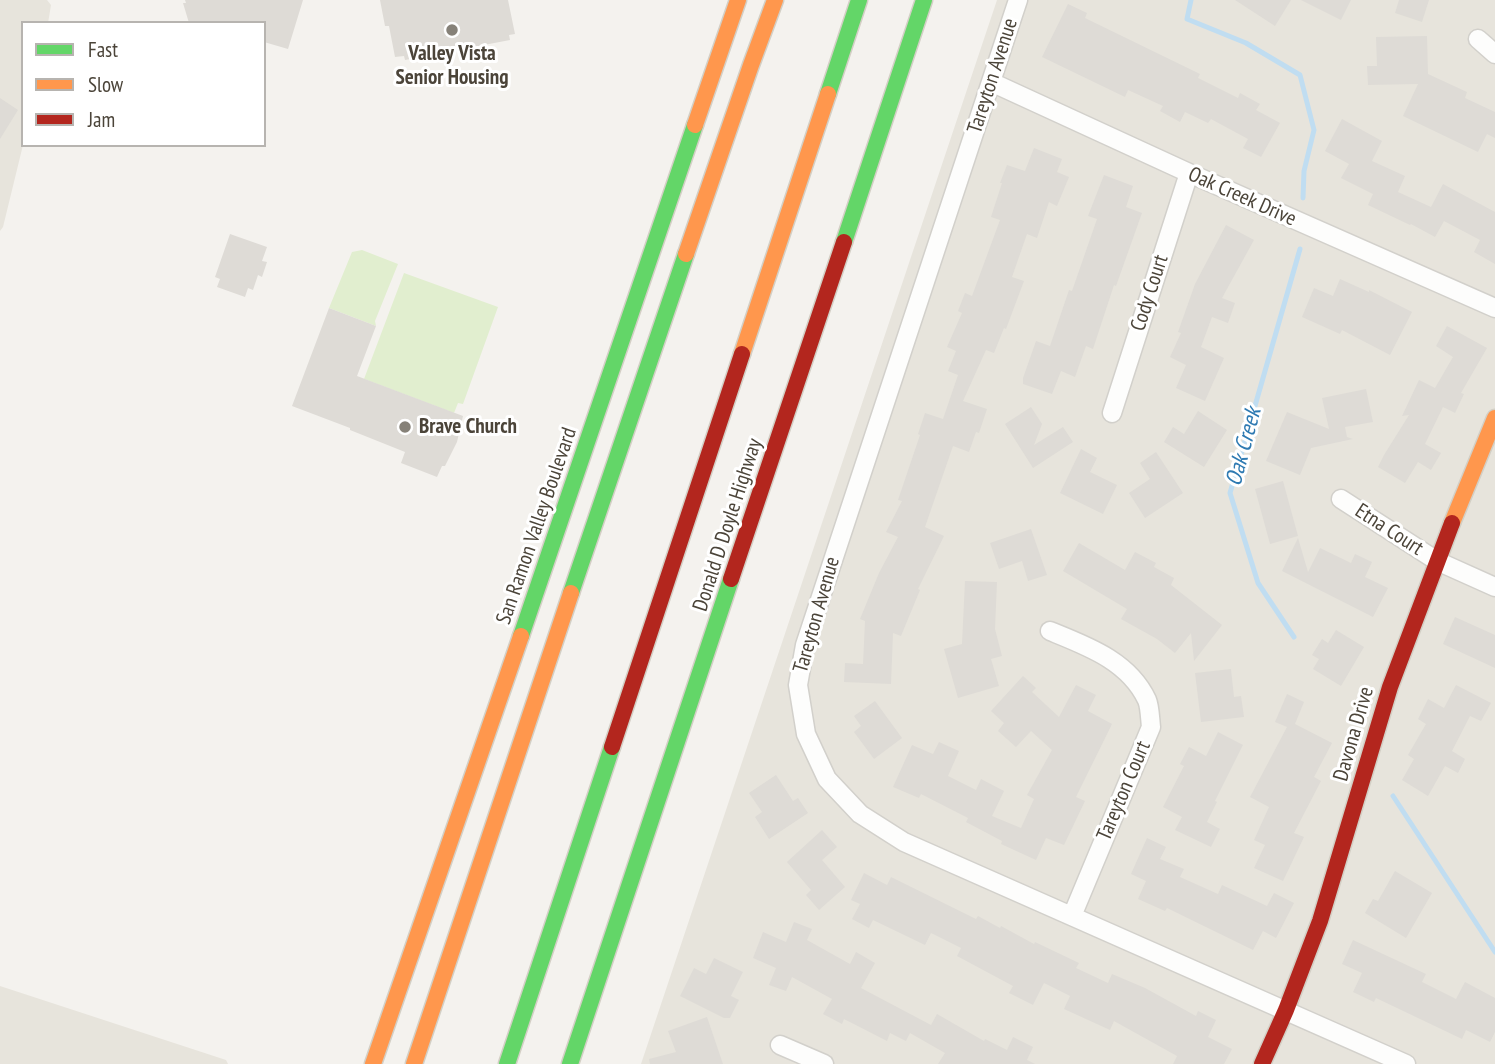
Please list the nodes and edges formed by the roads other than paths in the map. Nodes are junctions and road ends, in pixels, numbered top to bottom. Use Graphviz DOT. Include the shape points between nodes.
graph roads {
  1 [pos="738,0"];
  2 [pos="775,0"];
  3 [pos="859,0"];
  4 [pos="924,0"];
  5 [pos="1018,0"];
  6 [pos="1478,39"];
  7 [pos="1495,54"];
  8 [pos="991,82"];
  9 [pos="1189,173"];
  10 [pos="1495,308"];
  11 [pos="1112,413"];
  12 [pos="1495,418"];
  13 [pos="1341,499"];
  14 [pos="1437,561"];
  15 [pos="1495,587"];
  16 [pos="1050,631"];
  17 [pos="503,740"];
  18 [pos="1072,916"];
  19 [pos="1286,1010"];
  20 [pos="780,1045"];
  21 [pos="373,1064"];
  22 [pos="414,1064"];
  23 [pos="507,1064"];
  24 [pos="570,1064"];
  25 [pos="824,1064"];
  26 [pos="1262,1064"];
  27 [pos="1406,1064"];
  1 -- 17 [label="main road, San Ramon Valley Boulevard"];
  2 -- 17 [label="main road, San Ramon Valley Boulevard"];
  3 -- 23 [label="main road, Donald D Doyle Highway"];
  4 -- 24 [label="main road, Donald D Doyle Highway"];
  5 -- 8 [label="street, Tareyton Avenue"];
  6 -- 7 [label="street"];
  8 -- 9 [label="street, Oak Creek Drive"];
  8 -- 18 [label="street, Tareyton Avenue" via="817,606 798,685 806,734 827,779 860,814 904,842"];
  9 -- 10 [label="street, Oak Creek Drive"];
  9 -- 11 [label="street, Cody Court"];
  12 -- 14 [label="main road, Davona Drive"];
  13 -- 14 [label="street, Etna Court"];
  14 -- 15 [label="street, Etna Court"];
  14 -- 19 [label="main road, Davona Drive" via="1390,687 1320,921"];
  16 -- 18 [label="street, Tareyton Court" via="1126,670 1148,701 1151,727"];
  17 -- 21 [label="main road, San Ramon Valley Boulevard"];
  17 -- 22 [label="main road, San Ramon Valley Boulevard"];
  18 -- 19 [label="street, Tareyton Avenue"];
  19 -- 26 [label="main road, Davona Drive"];
  19 -- 27 [label="street, Tareyton Avenue"];
  20 -- 25 [label="street"];
}
